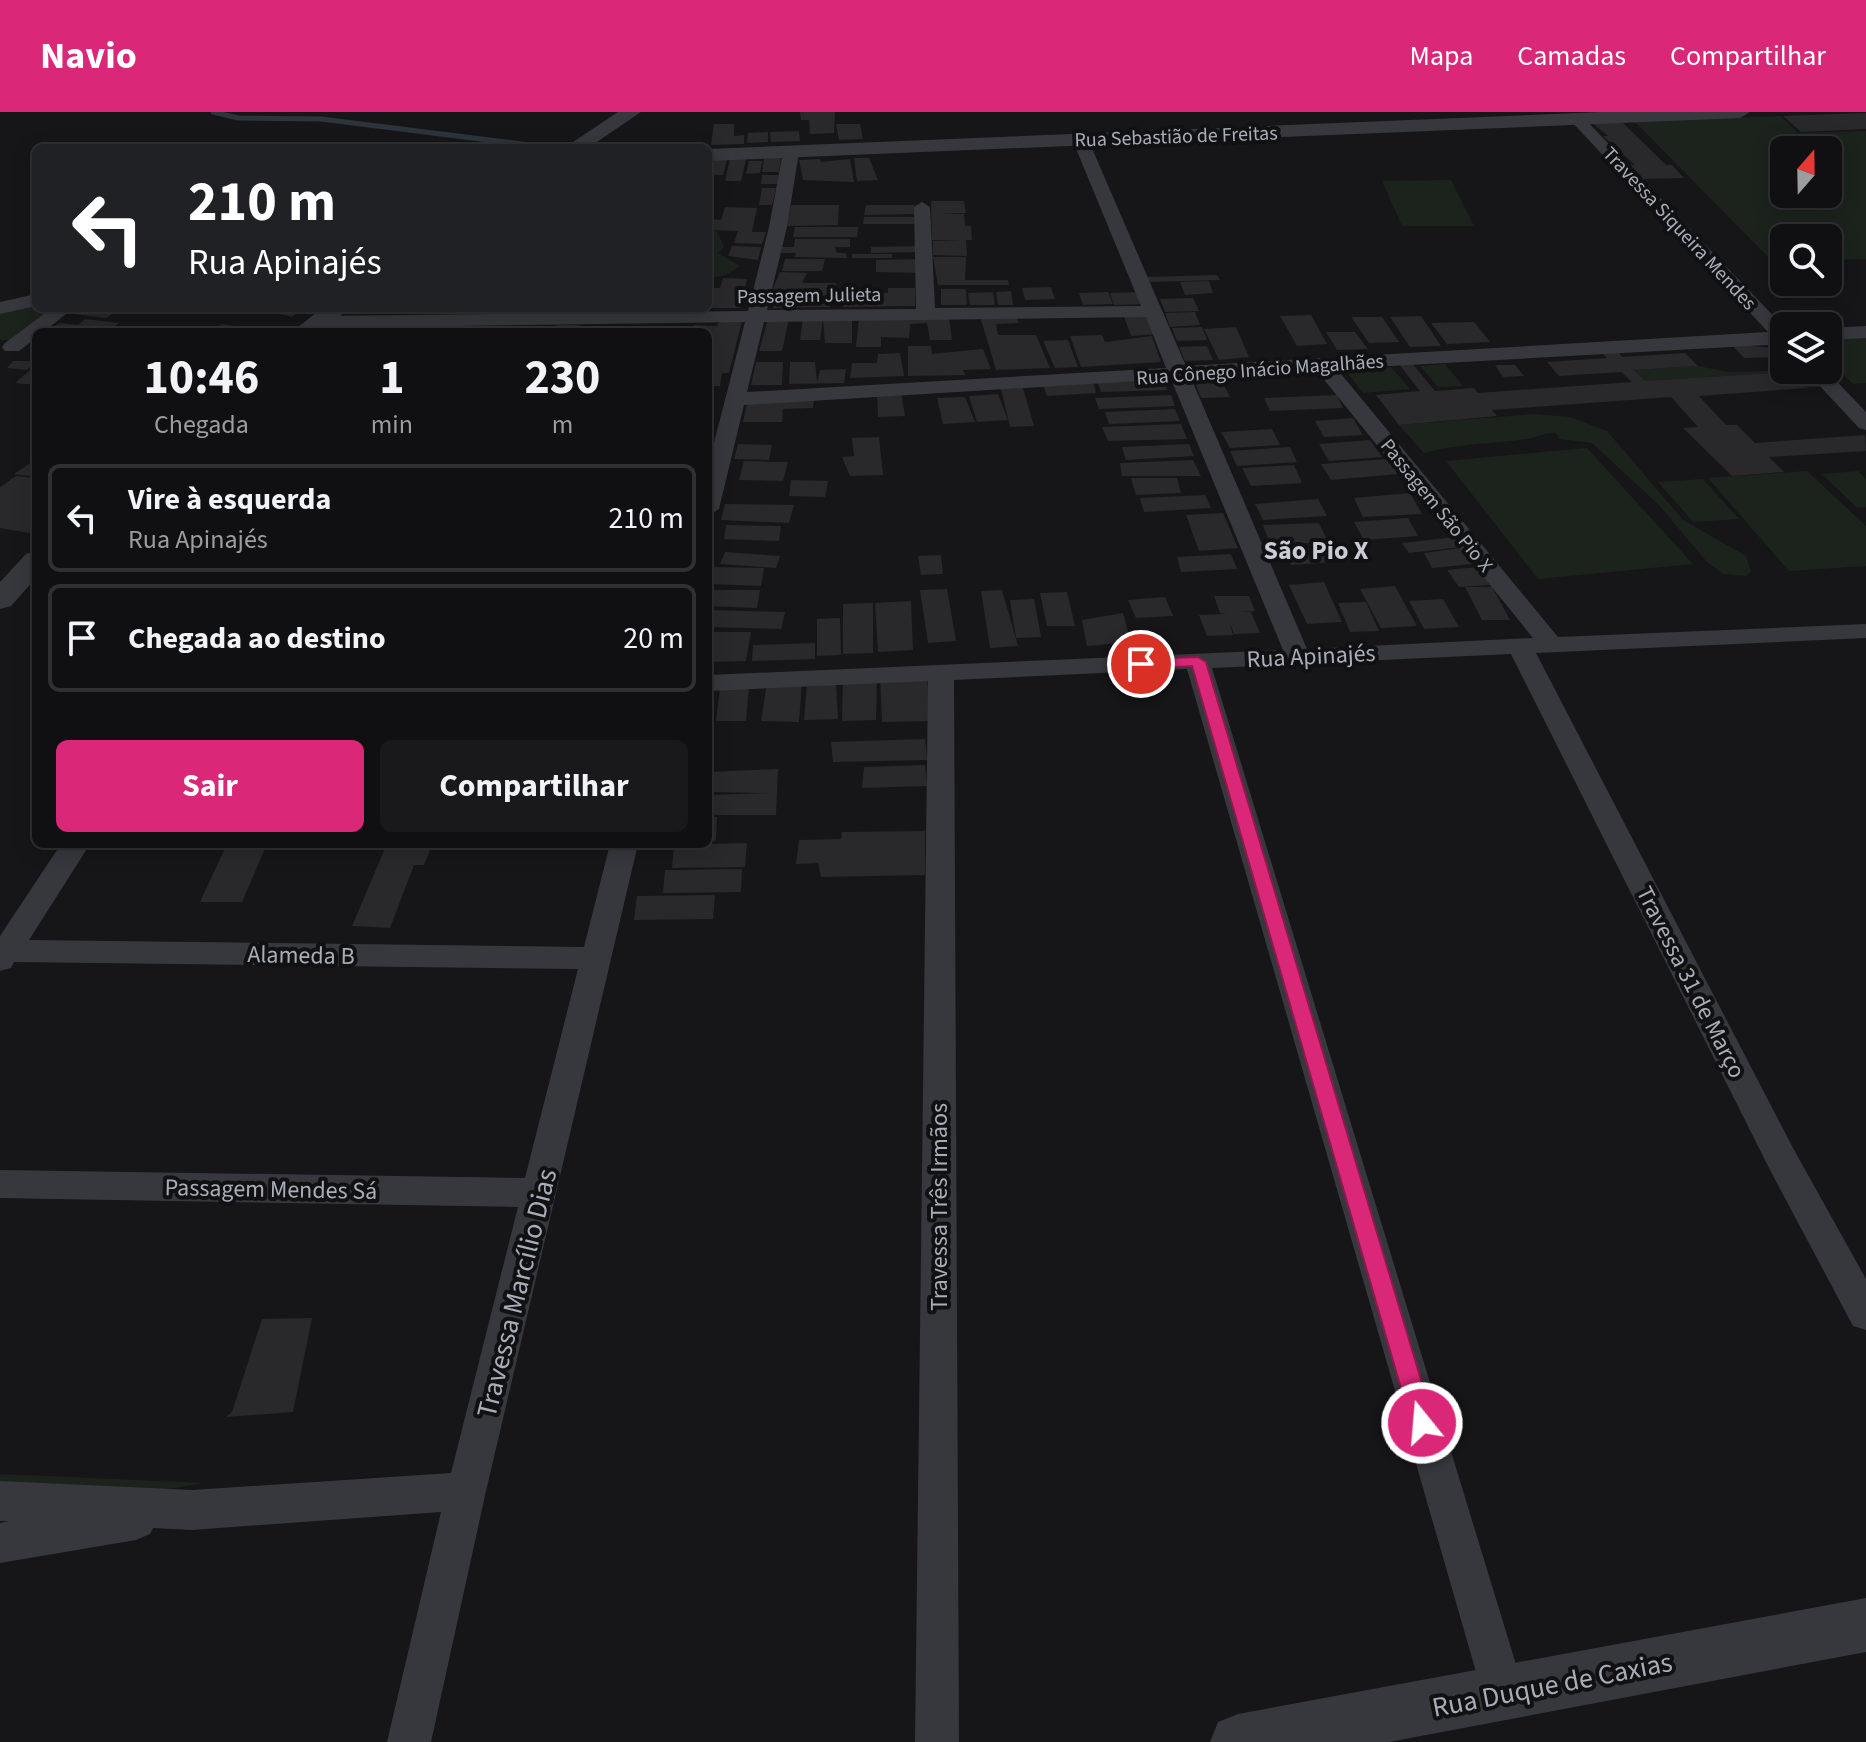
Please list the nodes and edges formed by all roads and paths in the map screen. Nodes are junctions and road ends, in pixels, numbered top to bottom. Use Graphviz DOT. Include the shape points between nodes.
graph roads {
  1 [pos="631,112"];
  2 [pos="1740,112"];
  3 [pos="1604,114"];
  4 [pos="1576,118"];
  5 [pos="1080,139"];
  6 [pos="580,144"];
  7 [pos="791,152"];
  8 [pos="712,155"];
  9 [pos="922,207"];
  10 [pos="32,301"];
  11 [pos="0,308"];
  12 [pos="1155,311"];
  13 [pos="58,312"];
  14 [pos="926,316"];
  15 [pos="754,318"];
  16 [pos="320,321"];
  17 [pos="1770,322"];
  18 [pos="34,328"];
  19 [pos="32,330"];
  20 [pos="1866,332"];
  21 [pos="1842,333"];
  22 [pos="1770,338"];
  23 [pos="6,347"];
  24 [pos="32,350"];
  25 [pos="1323,365"];
  26 [pos="1178,374"];
  27 [pos="1828,384"];
  28 [pos="735,399"];
  29 [pos="1866,424"];
  30 [pos="712,493"];
  31 [pos="32,564"];
  32 [pos="0,600"];
  33 [pos="1866,631"];
  34 [pos="1535,646"];
  35 [pos="1298,656"];
  36 [pos="1198,662"];
  37 [pos="941,672"];
  38 [pos="712,683"];
  39 [pos="73,848"];
  40 [pos="623,848"];
  41 [pos="3,956"];
  42 [pos="596,958"];
  43 [pos="0,1184"];
  44 [pos="541,1193"];
  45 [pos="1866,1314"];
  46 [pos="466,1491"];
  47 [pos="0,1501"];
  48 [pos="192,1510"];
  49 [pos="0,1543"];
  50 [pos="1866,1625"];
  51 [pos="1503,1694"];
  52 [pos="409,1742"];
  53 [pos="937,1742"];
  54 [pos="1238,1742"];
  1 -- 6 [label="street"];
  2 -- 3 [label="street, Rua Sebastião de Freitas"];
  3 -- 4 [label="street, Rua Sebastião de Freitas"];
  4 -- 5 [label="street, Rua Sebastião de Freitas"];
  4 -- 17 [label="street, Travessa Siqueira Mendes"];
  5 -- 7 [label="street, Rua Sebastião de Freitas"];
  5 -- 12 [label="street"];
  7 -- 8 [label="street, Rua Sebastião de Freitas"];
  7 -- 15 [label="street"];
  9 -- 14 [label="street"];
  10 -- 11 [label="street"];
  12 -- 14 [label="street, Passagem Julieta"];
  12 -- 26 [label="street"];
  13 -- 18 [label="street"];
  14 -- 15 [label="street, Passagem Julieta"];
  15 -- 16 [label="street, Passagem Julieta"];
  15 -- 28 [label="street"];
  19 -- 23 [label="street"];
  20 -- 21 [label="street"];
  22 -- 25 [label="street, Rua Cônego Inácio Magalhães"];
  23 -- 24 [label="street"];
  25 -- 26 [label="street, Rua Cônego Inácio Magalhães"];
  25 -- 34 [label="street, Passagem São Pio X"];
  26 -- 28 [label="street, Rua Cônego Inácio Magalhães"];
  26 -- 35 [label="street"];
  27 -- 29 [label="street"];
  28 -- 30 [label="street"];
  31 -- 32 [label="street"];
  33 -- 34 [label="street, Rua Apinajés"];
  34 -- 35 [label="street, Rua Apinajés"];
  34 -- 45 [label="street, Travessa 31 de Março" via="1774,1144"];
  35 -- 36 [label="street, Rua Apinajés"];
  36 -- 37 [label="street, Rua Apinajés"];
  36 -- 51 [label="street"];
  37 -- 38 [label="street, Rua Apinajés"];
  37 -- 53 [label="street, Travessa Três Irmãos"];
  39 -- 41 [label="street"];
  40 -- 42 [label="street, Travessa Marcílio Dias"];
  41 -- 42 [label="street, Alameda B"];
  42 -- 44 [label="street, Travessa Marcílio Dias"];
  43 -- 44 [label="street, Passagem Mendes Sá"];
  44 -- 46 [label="street, Travessa Marcílio Dias"];
  46 -- 48 [label="street"];
  46 -- 52 [label="street, Travessa Marcílio Dias"];
  47 -- 48 [label="street"];
  48 -- 49 [label="street"];
  50 -- 51 [label="street, Rua Duque de Caxias"];
  51 -- 54 [label="street, Rua Duque de Caxias"];
}
